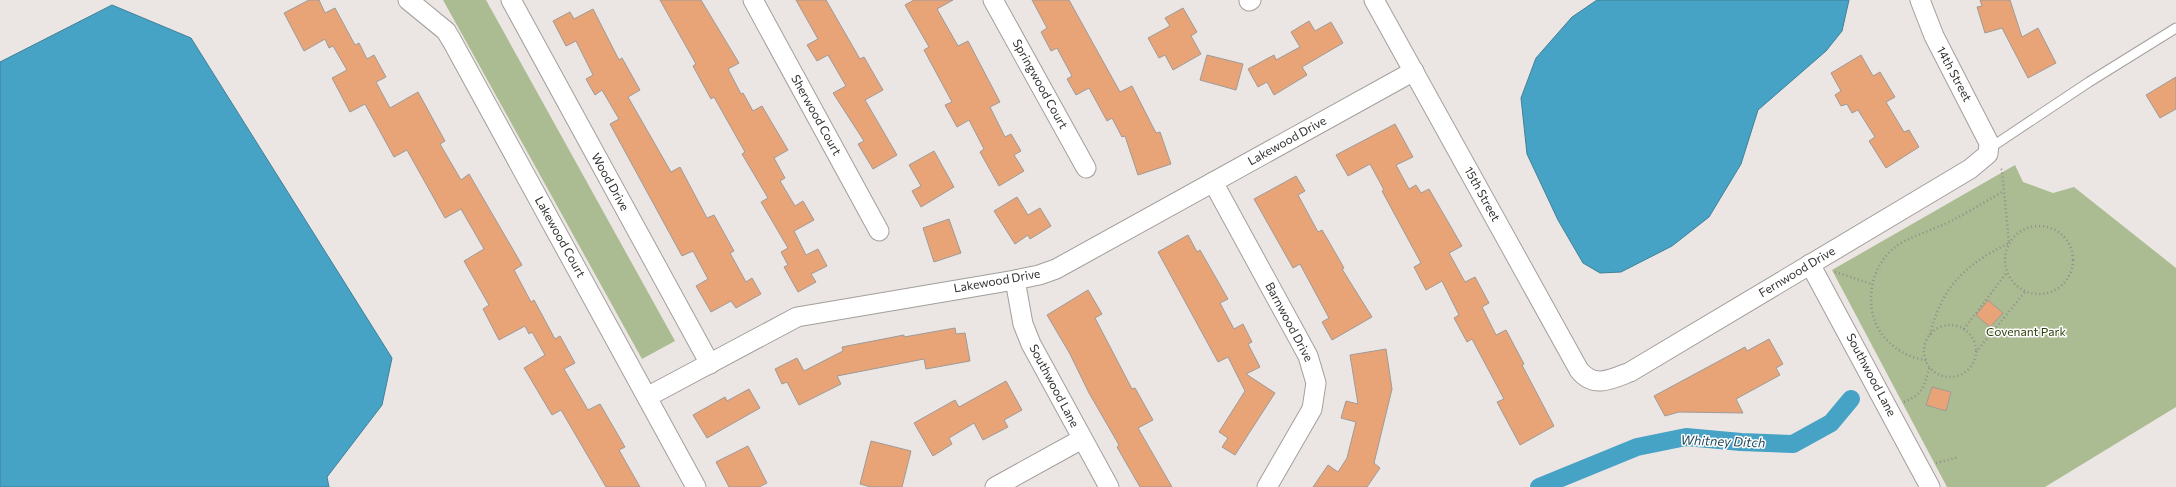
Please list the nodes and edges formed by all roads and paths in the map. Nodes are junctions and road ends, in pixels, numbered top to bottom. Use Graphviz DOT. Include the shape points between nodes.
graph roads {
  1 [pos="408,0"];
  2 [pos="510,0"];
  3 [pos="753,0"];
  4 [pos="993,0"];
  5 [pos="1374,0"];
  6 [pos="1920,0"];
  7 [pos="2176,28"];
  8 [pos="1414,71"];
  9 [pos="1989,151"];
  10 [pos="1086,168"];
  11 [pos="1213,182"];
  12 [pos="2004,191"];
  13 [pos="879,231"];
  14 [pos="2009,243"];
  15 [pos="1810,264"];
  16 [pos="2007,272"];
  17 [pos="1015,280"];
  18 [pos="1872,284"];
  19 [pos="2025,292"];
  20 [pos="1964,329"];
  21 [pos="1930,335"];
  22 [pos="1976,352"];
  23 [pos="1926,360"];
  24 [pos="710,364"];
  25 [pos="1930,366"];
  26 [pos="1596,382"];
  27 [pos="648,397"];
  28 [pos="1890,410"];
  29 [pos="1082,438"];
  30 [pos="1959,457"];
  31 [pos="1921,470"];
  32 [pos="696,487"];
  33 [pos="995,487"];
  34 [pos="1109,487"];
  35 [pos="1267,487"];
  36 [pos="1930,487"];
  1 -- 27 [label="street, Lakewood Court" via="446,31"];
  2 -- 24 [label="street, Wood Drive"];
  3 -- 13 [label="street, Sherwood Court"];
  4 -- 10 [label="street, Springwood Court"];
  5 -- 8 [label="street, 15th Street"];
  6 -- 9 [label="street, 14th Street" via="1934,36 1964,92"];
  7 -- 9 [label="lane" via="2089,82"];
  8 -- 11 [label="street, Lakewood Drive"];
  8 -- 26 [label="street, 15th Street" via="1578,370 1583,376"];
  9 -- 12 [label="path" via="2002,170"];
  9 -- 15 [label="street, Fernwood Drive" via="1970,169"];
  11 -- 17 [label="street, Lakewood Drive" via="1056,269"];
  11 -- 35 [label="street, Barnwood Drive" via="1308,356 1316,383 1312,409"];
  12 -- 14 [label="path"];
  12 -- 18 [label="path" via="1951,221 1902,242 1881,263"];
  14 -- 16 [label="path" via="2005,254"];
  14 -- 19 [label="path" via="2026,228 2043,226 2059,232 2072,250 2072,272 2066,282 2047,294"];
  14 -- 21 [label="path" via="1974,263 1949,288 1935,314"];
  15 -- 18 [label="path"];
  15 -- 26 [label="street, Fernwood Drive" via="1630,372 1608,381"];
  15 -- 28 [label="street, Southwood Lane"];
  16 -- 19 [label="path" via="2015,285"];
  16 -- 20 [label="path"];
  17 -- 24 [label="street, Lakewood Drive" via="797,317"];
  17 -- 29 [label="street, Southwood Lane" via="1023,324 1031,344"];
  18 -- 23 [label="path" via="1872,313 1877,326 1888,341 1901,352 1916,359"];
  19 -- 22 [label="path"];
  20 -- 21 [label="path" via="1948,325"];
  20 -- 22 [label="path" via="1975,341"];
  21 -- 23 [label="path" via="1925,348"];
  22 -- 25 [label="path" via="1972,365 1958,375 1941,375"];
  23 -- 25 [label="path"];
  24 -- 27 [label="street, Lakewood Drive"];
  25 -- 28 [label="path" via="1922,390 1916,398"];
  27 -- 32 [label="street, Lakewood Court"];
  28 -- 31 [label="street, Southwood Lane"];
  29 -- 33 [label="street"];
  29 -- 34 [label="street, Southwood Lane"];
  30 -- 31 [label="path" via="1932,464"];
  31 -- 36 [label="street, Southwood Lane"];
}
